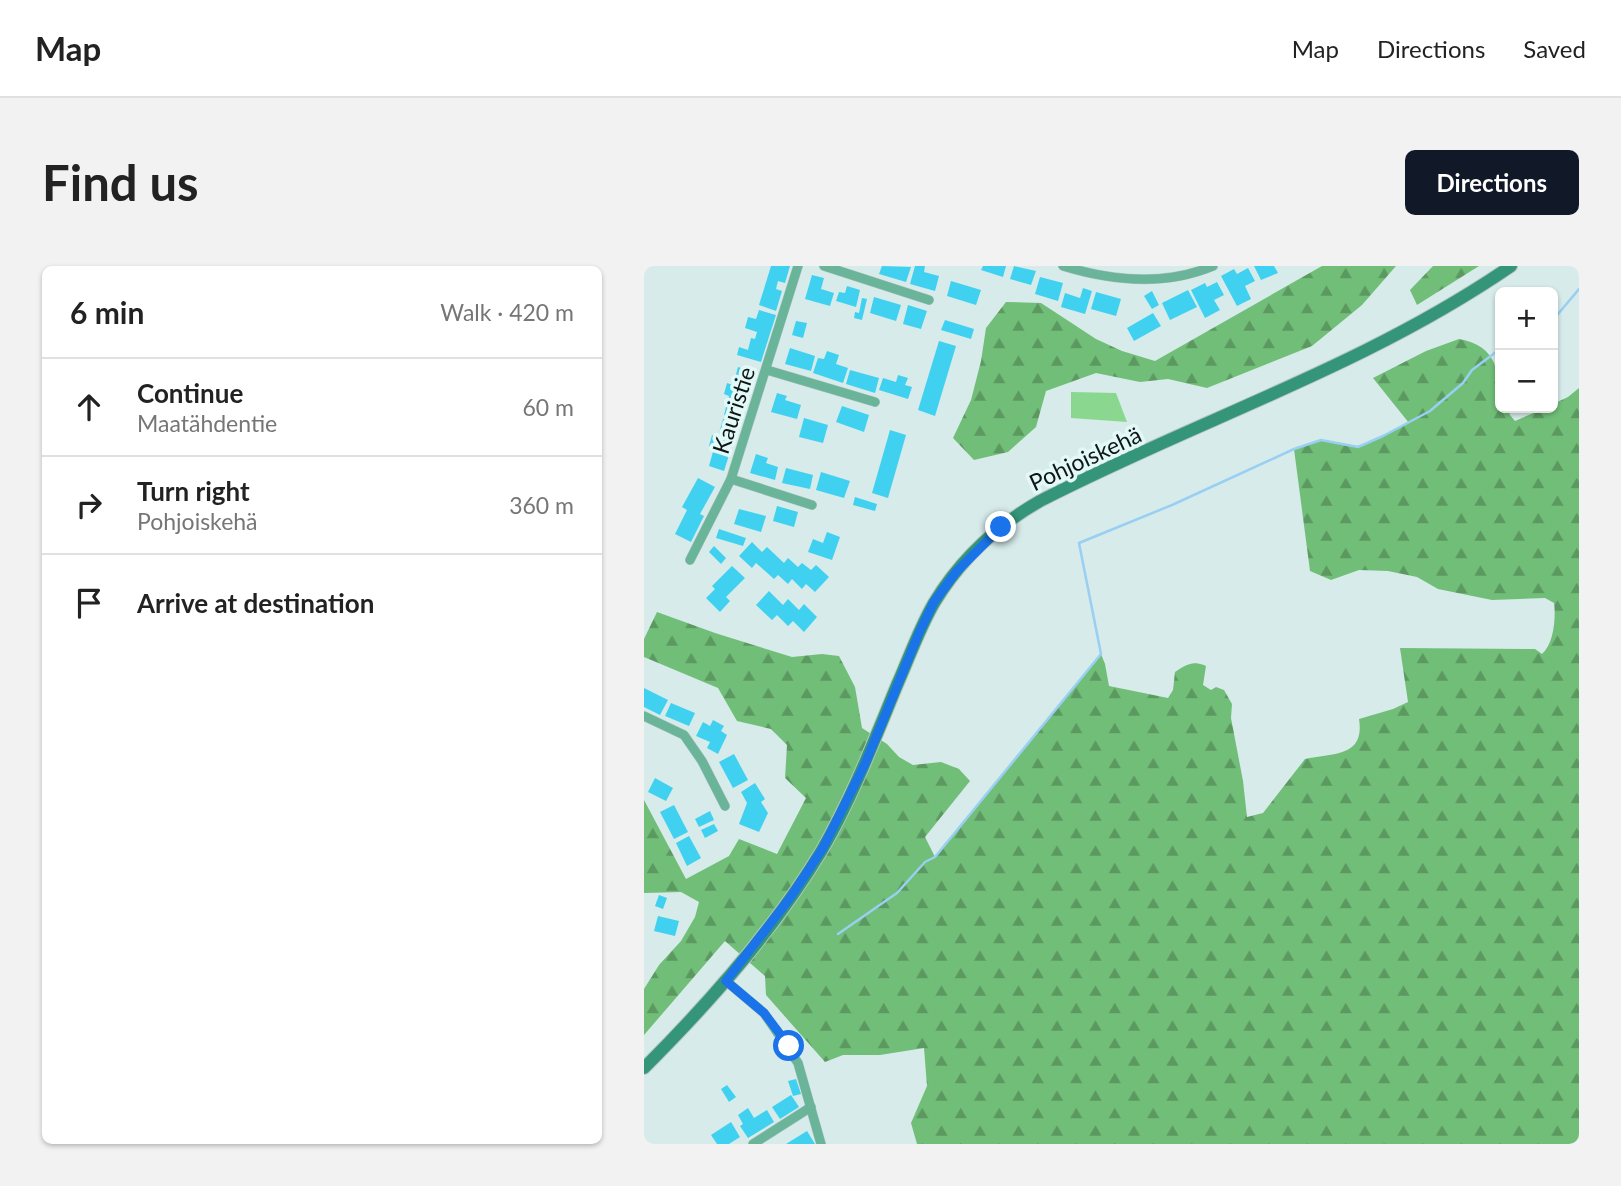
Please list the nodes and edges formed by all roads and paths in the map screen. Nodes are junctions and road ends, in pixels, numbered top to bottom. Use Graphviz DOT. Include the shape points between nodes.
graph roads {
  1 [pos="798,266"];
  2 [pos="824,266"];
  3 [pos="1063,266"];
  4 [pos="1213,266"];
  5 [pos="1511,266"];
  6 [pos="929,300"];
  7 [pos="767,370"];
  8 [pos="875,402"];
  9 [pos="731,479"];
  10 [pos="812,505"];
  11 [pos="690,561"];
  12 [pos="644,716"];
  13 [pos="725,806"];
  14 [pos="726,981"];
  15 [pos="644,1068"];
  16 [pos="811,1107"];
  17 [pos="753,1144"];
  18 [pos="821,1144"];
  1 -- 7 [label="street, Kauristie"];
  2 -- 6 [label="street"];
  3 -- 4 [label="street" via="1136,280 1165,279"];
  5 -- 14 [label="main road, Pohjoiskehä" via="1350,360 1040,501 978,547 934,602 865,764 823,848"];
  7 -- 8 [label="street"];
  7 -- 9 [label="street, Kauristie"];
  9 -- 10 [label="street"];
  9 -- 11 [label="street, Kauristie"];
  12 -- 13 [label="street" via="684,735"];
  14 -- 15 [label="main road, Pohjoiskehä"];
  14 -- 16 [label="street" via="764,1013 789,1046"];
  16 -- 17 [label="street"];
  16 -- 18 [label="street"];
}
